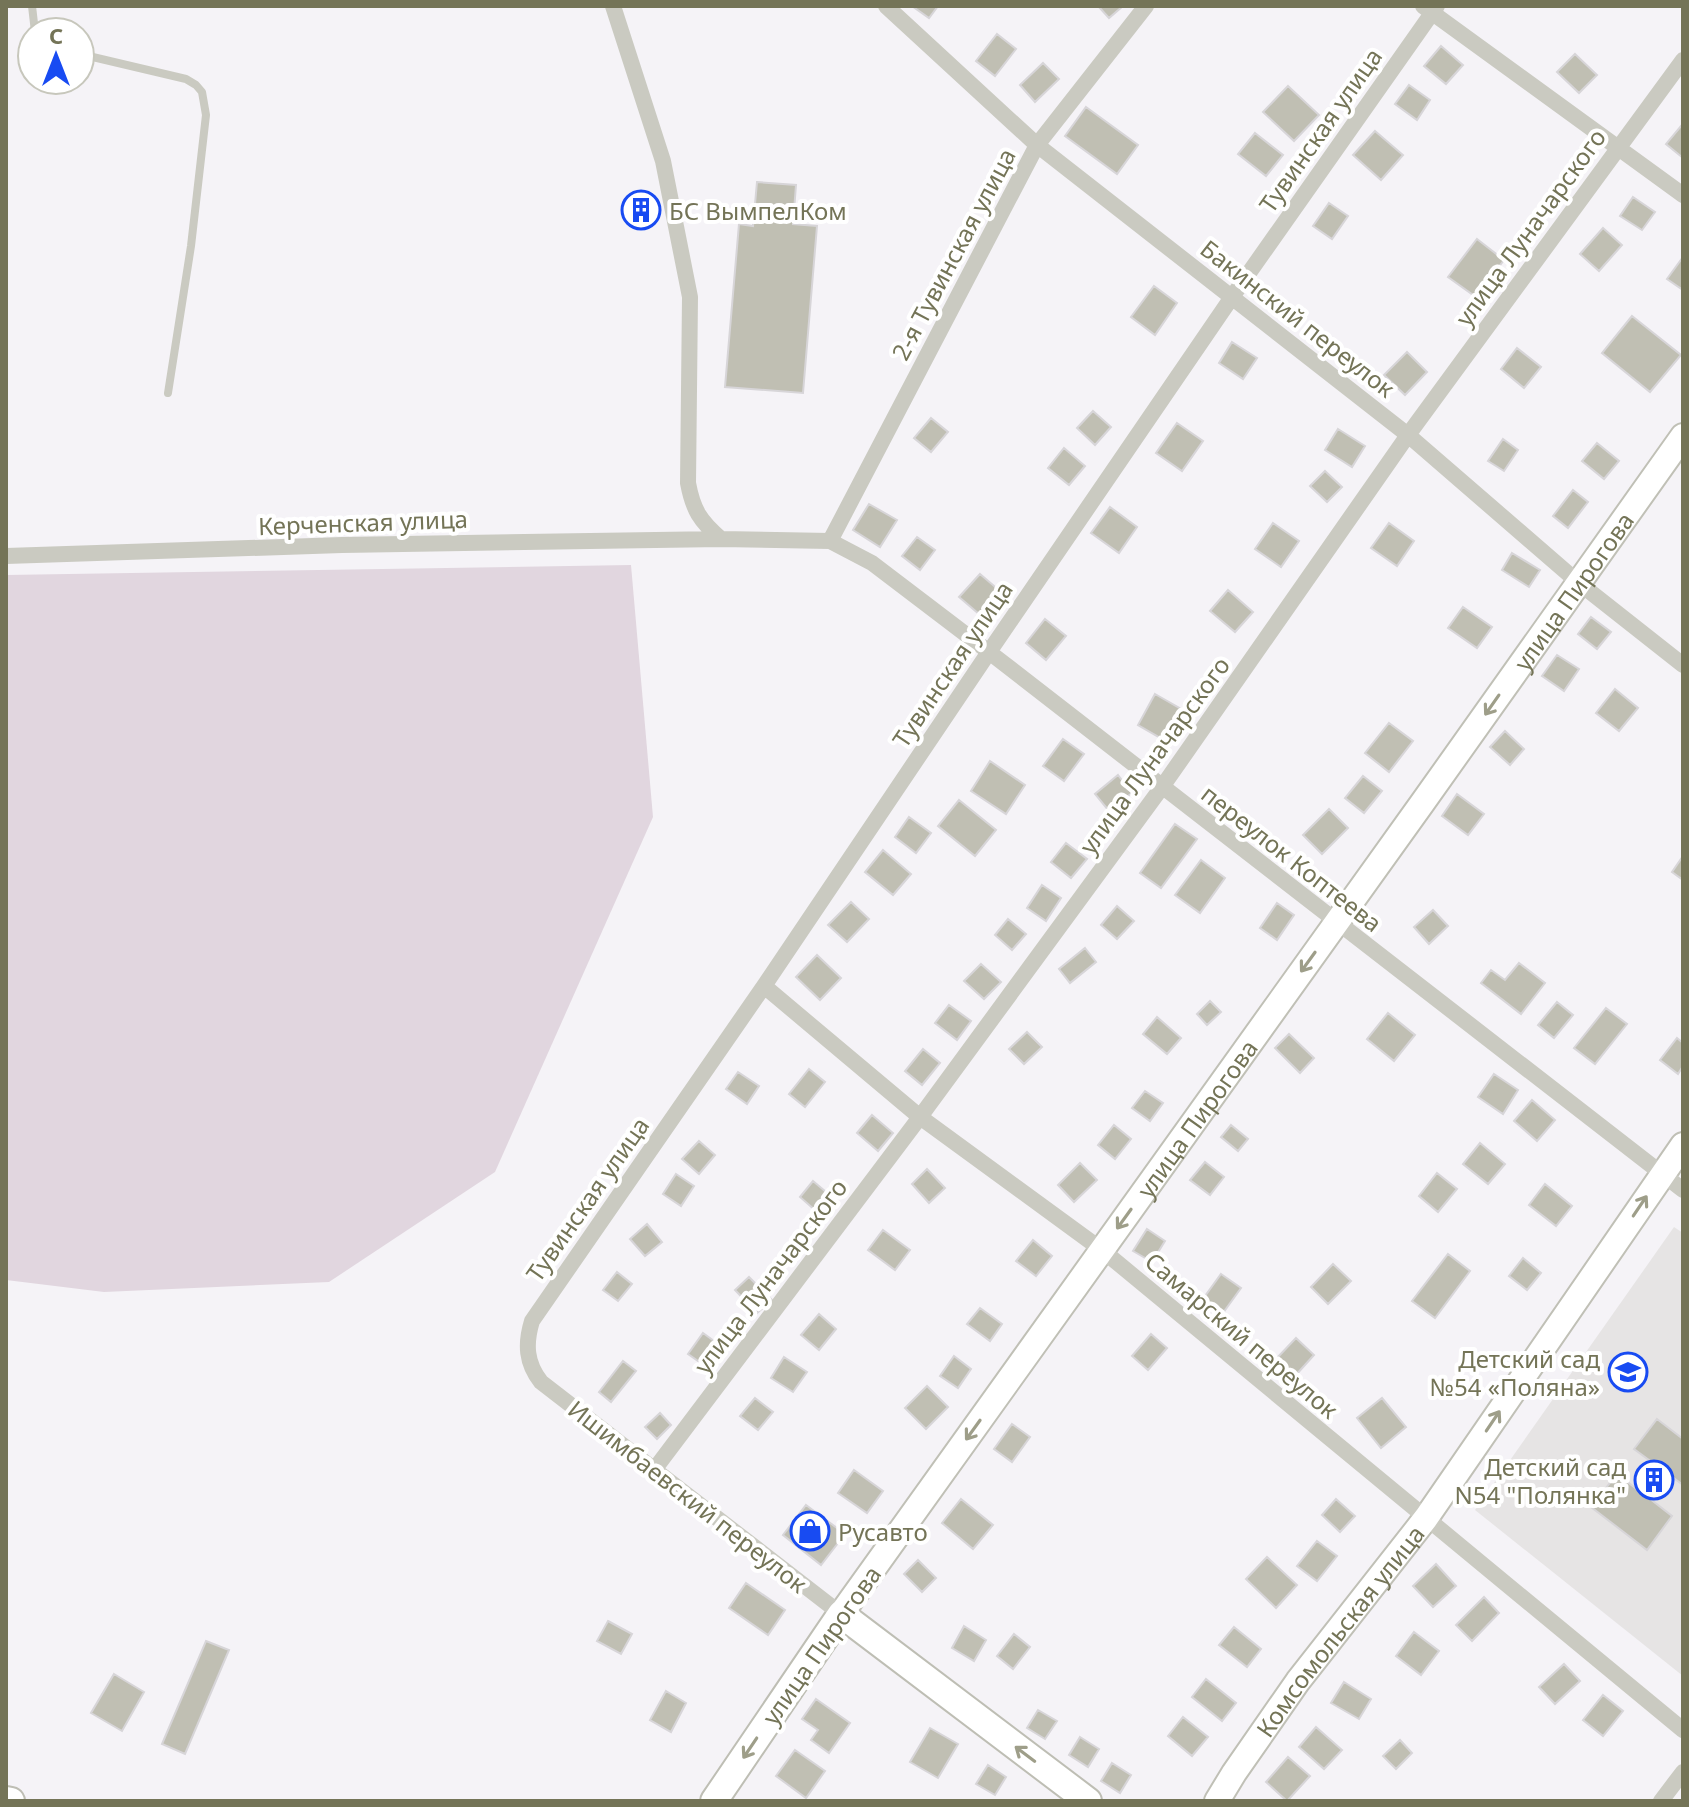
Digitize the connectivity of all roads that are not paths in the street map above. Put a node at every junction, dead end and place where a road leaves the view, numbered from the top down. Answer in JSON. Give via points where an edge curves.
{"nodes":[{"id":1,"x":613,"y":6,"type":"edge"},
{"id":2,"x":886,"y":6,"type":"edge"},
{"id":3,"x":1146,"y":6,"type":"edge"},
{"id":4,"x":1431,"y":8,"type":"edge"},
{"id":5,"x":96,"y":58,"type":"edge"},
{"id":6,"x":1683,"y":60,"type":"edge"},
{"id":7,"x":1037,"y":145,"type":"junction"},
{"id":8,"x":1618,"y":147,"type":"junction"},
{"id":9,"x":1683,"y":195,"type":"edge"},
{"id":10,"x":1232,"y":297,"type":"junction"},
{"id":11,"x":168,"y":393,"type":"dead end"},
{"id":12,"x":1408,"y":435,"type":"junction"},
{"id":13,"x":1683,"y":436,"type":"edge"},
{"id":14,"x":721,"y":539,"type":"junction"},
{"id":15,"x":830,"y":541,"type":"junction"},
{"id":16,"x":6,"y":556,"type":"edge"},
{"id":17,"x":1579,"y":583,"type":"junction"},
{"id":18,"x":989,"y":652,"type":"junction"},
{"id":19,"x":1683,"y":665,"type":"edge"},
{"id":20,"x":1162,"y":787,"type":"junction"},
{"id":21,"x":1337,"y":923,"type":"junction"},
{"id":22,"x":764,"y":986,"type":"junction"},
{"id":23,"x":920,"y":1117,"type":"junction"},
{"id":24,"x":1683,"y":1145,"type":"edge"},
{"id":25,"x":1662,"y":1174,"type":"junction"},
{"id":26,"x":1683,"y":1190,"type":"edge"},
{"id":27,"x":1102,"y":1250,"type":"junction"},
{"id":28,"x":529,"y":1358,"type":"joint"},
{"id":29,"x":654,"y":1470,"type":"junction"},
{"id":30,"x":1426,"y":1518,"type":"junction"},
{"id":31,"x":841,"y":1614,"type":"junction"},
{"id":32,"x":1683,"y":1730,"type":"edge"},
{"id":33,"x":1683,"y":1772,"type":"edge"},
{"id":34,"x":714,"y":1801,"type":"edge"},
{"id":35,"x":1088,"y":1801,"type":"edge"},
{"id":36,"x":1217,"y":1801,"type":"edge"},
{"id":37,"x":1661,"y":1801,"type":"edge"}],
"edges":[{"from":1,"to":14,"type":"street","via":[[663,161],[690,297],[692,504]]},
{"from":2,"to":7,"type":"street","name":"Бакинский переулок"},
{"from":3,"to":7,"type":"street","name":"2-я Тувинская улица"},
{"from":4,"to":8,"type":"street"},
{"from":4,"to":10,"type":"street","name":"Тувинская улица"},
{"from":5,"to":11,"type":"lane","via":[[186,79],[202,92],[203,144]]},
{"from":6,"to":8,"type":"street","name":"улица Луначарского"},
{"from":7,"to":10,"type":"street","name":"Бакинский переулок"},
{"from":7,"to":15,"type":"street","name":"2-я Тувинская улица"},
{"from":8,"to":9,"type":"street"},
{"from":8,"to":12,"type":"street","name":"улица Луначарского"},
{"from":10,"to":12,"type":"street","name":"Бакинский переулок"},
{"from":10,"to":18,"type":"street","name":"Тувинская улица"},
{"from":12,"to":17,"type":"street","name":"Бакинский переулок"},
{"from":12,"to":20,"type":"street","name":"улица Луначарского"},
{"from":13,"to":17,"type":"main road","name":"улица Пирогова"},
{"from":14,"to":15,"type":"street","name":"Керченская улица"},
{"from":14,"to":16,"type":"street","name":"Керченская улица"},
{"from":15,"to":18,"type":"street","name":"переулок Коптеева","via":[[872,563]]},
{"from":17,"to":19,"type":"street","name":"Бакинский переулок"},
{"from":17,"to":21,"type":"main road","name":"улица Пирогова","one_way":true},
{"from":18,"to":20,"type":"street","name":"переулок Коптеева"},
{"from":18,"to":22,"type":"street","name":"Тувинская улица"},
{"from":20,"to":21,"type":"street","name":"переулок Коптеева"},
{"from":20,"to":23,"type":"street","name":"улица Луначарского"},
{"from":21,"to":25,"type":"street","name":"переулок Коптеева"},
{"from":21,"to":27,"type":"main road","name":"улица Пирогова","one_way":true},
{"from":22,"to":23,"type":"street","name":"Самарский переулок"},
{"from":22,"to":28,"type":"street","name":"Тувинская улица","via":[[532,1321],[526,1339]]},
{"from":23,"to":27,"type":"street","name":"Самарский переулок"},
{"from":23,"to":29,"type":"street","name":"улица Луначарского"},
{"from":24,"to":25,"type":"main road","name":"Комсомольская улица"},
{"from":25,"to":26,"type":"street","name":"переулок Коптеева"},
{"from":30,"to":25,"type":"main road","name":"Комсомольская улица","one_way":true},
{"from":27,"to":30,"type":"street","name":"Самарский переулок"},
{"from":27,"to":31,"type":"main road","name":"улица Пирогова","one_way":true},
{"from":28,"to":29,"type":"street","name":"Ишимбаевский переулок","via":[[541,1382]]},
{"from":29,"to":31,"type":"street","name":"Ишимбаевский переулок"},
{"from":30,"to":32,"type":"street","name":"Самарский переулок"},
{"from":30,"to":36,"type":"main road","name":"Комсомольская улица","via":[[1298,1681]]},
{"from":31,"to":34,"type":"main road","name":"улица Пирогова","one_way":true},
{"from":35,"to":31,"type":"main road","name":"Ишимбаевский переулок","one_way":true},
{"from":33,"to":37,"type":"street"}]}
